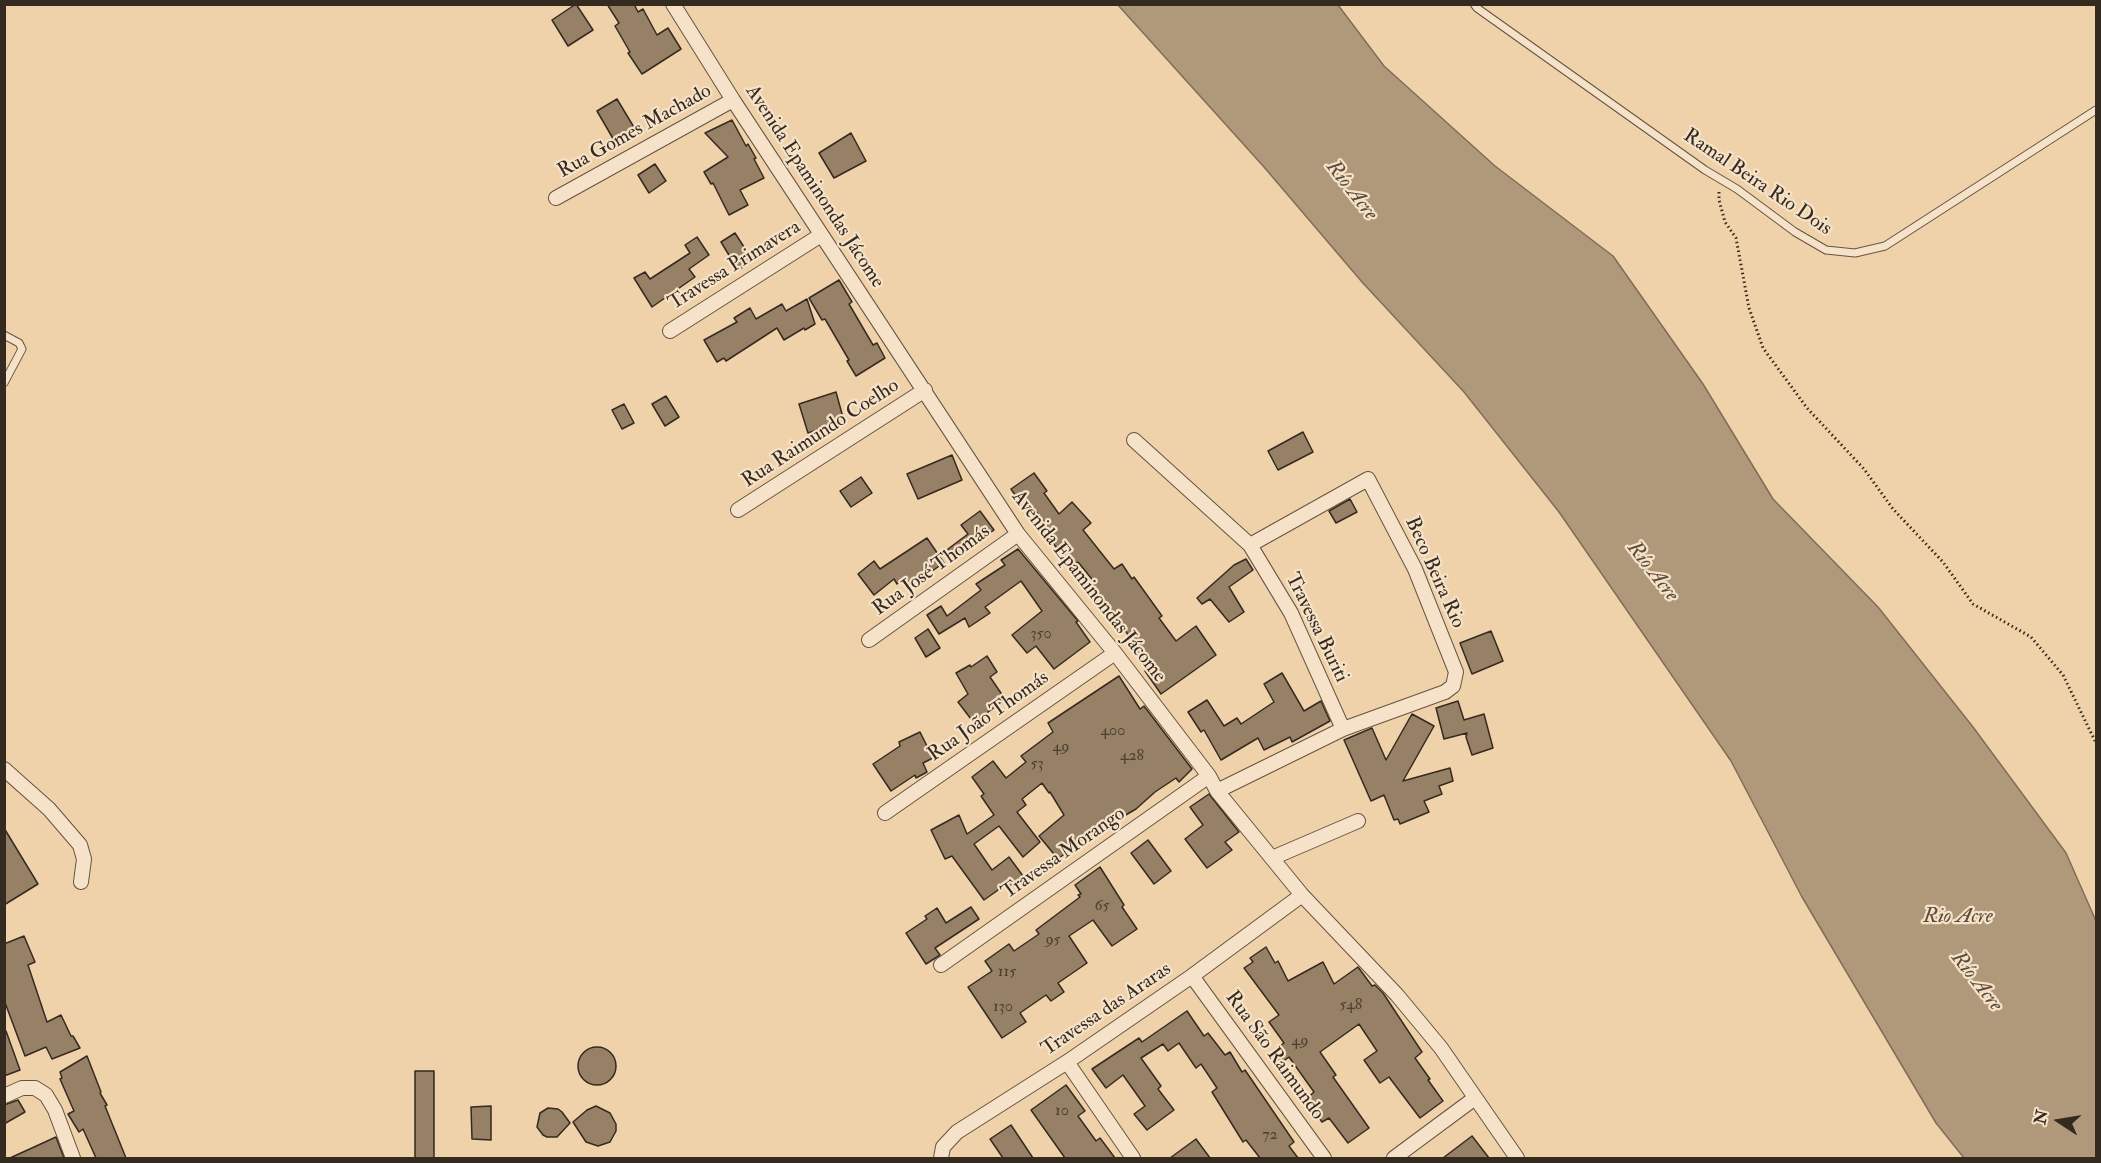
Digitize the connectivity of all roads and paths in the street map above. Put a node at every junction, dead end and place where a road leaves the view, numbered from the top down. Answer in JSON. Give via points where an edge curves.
{"nodes":[{"id":1,"x":673,"y":4,"type":"edge"},
{"id":2,"x":1474,"y":4,"type":"edge"},
{"id":3,"x":733,"y":100,"type":"junction"},
{"id":4,"x":2097,"y":110,"type":"edge"},
{"id":5,"x":1719,"y":178,"type":"junction"},
{"id":6,"x":556,"y":198,"type":"dead end"},
{"id":7,"x":821,"y":235,"type":"junction"},
{"id":8,"x":670,"y":331,"type":"dead end"},
{"id":9,"x":4,"y":334,"type":"edge"},
{"id":10,"x":4,"y":383,"type":"edge"},
{"id":11,"x":924,"y":390,"type":"junction"},
{"id":12,"x":1134,"y":440,"type":"dead end"},
{"id":13,"x":738,"y":510,"type":"dead end"},
{"id":14,"x":1018,"y":534,"type":"junction"},
{"id":15,"x":1250,"y":545,"type":"junction"},
{"id":16,"x":869,"y":640,"type":"dead end"},
{"id":17,"x":1115,"y":653,"type":"junction"},
{"id":18,"x":1343,"y":729,"type":"junction"},
{"id":19,"x":2097,"y":742,"type":"edge"},
{"id":20,"x":4,"y":769,"type":"edge"},
{"id":21,"x":1209,"y":776,"type":"junction"},
{"id":22,"x":1217,"y":790,"type":"junction"},
{"id":23,"x":885,"y":813,"type":"dead end"},
{"id":24,"x":1358,"y":821,"type":"dead end"},
{"id":25,"x":1272,"y":858,"type":"junction"},
{"id":26,"x":81,"y":882,"type":"dead end"},
{"id":27,"x":1302,"y":895,"type":"junction"},
{"id":28,"x":941,"y":965,"type":"dead end"},
{"id":29,"x":1192,"y":976,"type":"junction"},
{"id":30,"x":1066,"y":1062,"type":"junction"},
{"id":31,"x":4,"y":1096,"type":"edge"},
{"id":32,"x":1475,"y":1098,"type":"junction"},
{"id":33,"x":73,"y":1158,"type":"edge"},
{"id":34,"x":941,"y":1158,"type":"edge"},
{"id":35,"x":1133,"y":1158,"type":"edge"},
{"id":36,"x":1324,"y":1158,"type":"edge"},
{"id":37,"x":1394,"y":1158,"type":"edge"},
{"id":38,"x":1517,"y":1158,"type":"edge"}],
"edges":[{"from":1,"to":3,"type":"street","name":"Avenida Epaminondas Jácome"},
{"from":2,"to":5,"type":"lane","name":"Ramal Beira Rio Dois"},
{"from":3,"to":6,"type":"street","name":"Rua Gomes Machado"},
{"from":3,"to":7,"type":"street","name":"Avenida Epaminondas Jácome"},
{"from":4,"to":5,"type":"lane","name":"Ramal Beira Rio Dois","via":[[1885,246],[1855,253],[1826,250]]},
{"from":5,"to":19,"type":"path","via":[[1719,200],[1725,222],[1736,238],[1749,308],[1763,348],[1807,408],[1943,562],[1973,604],[2031,637],[2063,675]]},
{"from":7,"to":8,"type":"street","name":"Travessa Primavera"},
{"from":7,"to":11,"type":"street","name":"Avenida Epaminondas Jácome"},
{"from":9,"to":10,"type":"lane","via":[[22,349]]},
{"from":11,"to":13,"type":"street","name":"Rua Raimundo Coelho"},
{"from":11,"to":14,"type":"street","name":"Avenida Epaminondas Jácome"},
{"from":12,"to":15,"type":"street","name":"Travessa Buriti"},
{"from":14,"to":16,"type":"street","name":"Rua José Thomás"},
{"from":14,"to":17,"type":"street","name":"Avenida Epaminondas Jácome"},
{"from":15,"to":18,"type":"street","name":"Travessa Buriti","via":[[1291,613]]},
{"from":15,"to":18,"type":"street","name":"Beco Beira Rio","via":[[1368,479],[1415,569],[1456,672],[1453,686]]},
{"from":17,"to":21,"type":"street","name":"Avenida Epaminondas Jácome"},
{"from":17,"to":23,"type":"street","name":"Rua João Thomás"},
{"from":18,"to":22,"type":"street"},
{"from":20,"to":26,"type":"street","via":[[49,809],[80,845],[84,859]]},
{"from":21,"to":22,"type":"street","name":"Avenida Epaminondas Jácome"},
{"from":21,"to":28,"type":"street","name":"Travessa Morango"},
{"from":22,"to":25,"type":"street","name":"Avenida Epaminondas Jácome"},
{"from":24,"to":25,"type":"street"},
{"from":25,"to":27,"type":"street","name":"Avenida Epaminondas Jácome"},
{"from":27,"to":29,"type":"street","name":"Travessa das Araras"},
{"from":27,"to":32,"type":"street","name":"Avenida Epaminondas Jácome","via":[[1397,995],[1441,1048]]},
{"from":29,"to":30,"type":"street","name":"Travessa das Araras"},
{"from":29,"to":36,"type":"street","name":"Rua São Raimundo"},
{"from":30,"to":34,"type":"street","name":"Travessa das Araras","via":[[957,1132],[943,1147]]},
{"from":30,"to":35,"type":"street"},
{"from":31,"to":33,"type":"street","via":[[22,1088],[35,1088],[46,1095]]},
{"from":32,"to":37,"type":"street"},
{"from":32,"to":38,"type":"street","name":"Avenida Epaminondas Jácome"}]}
